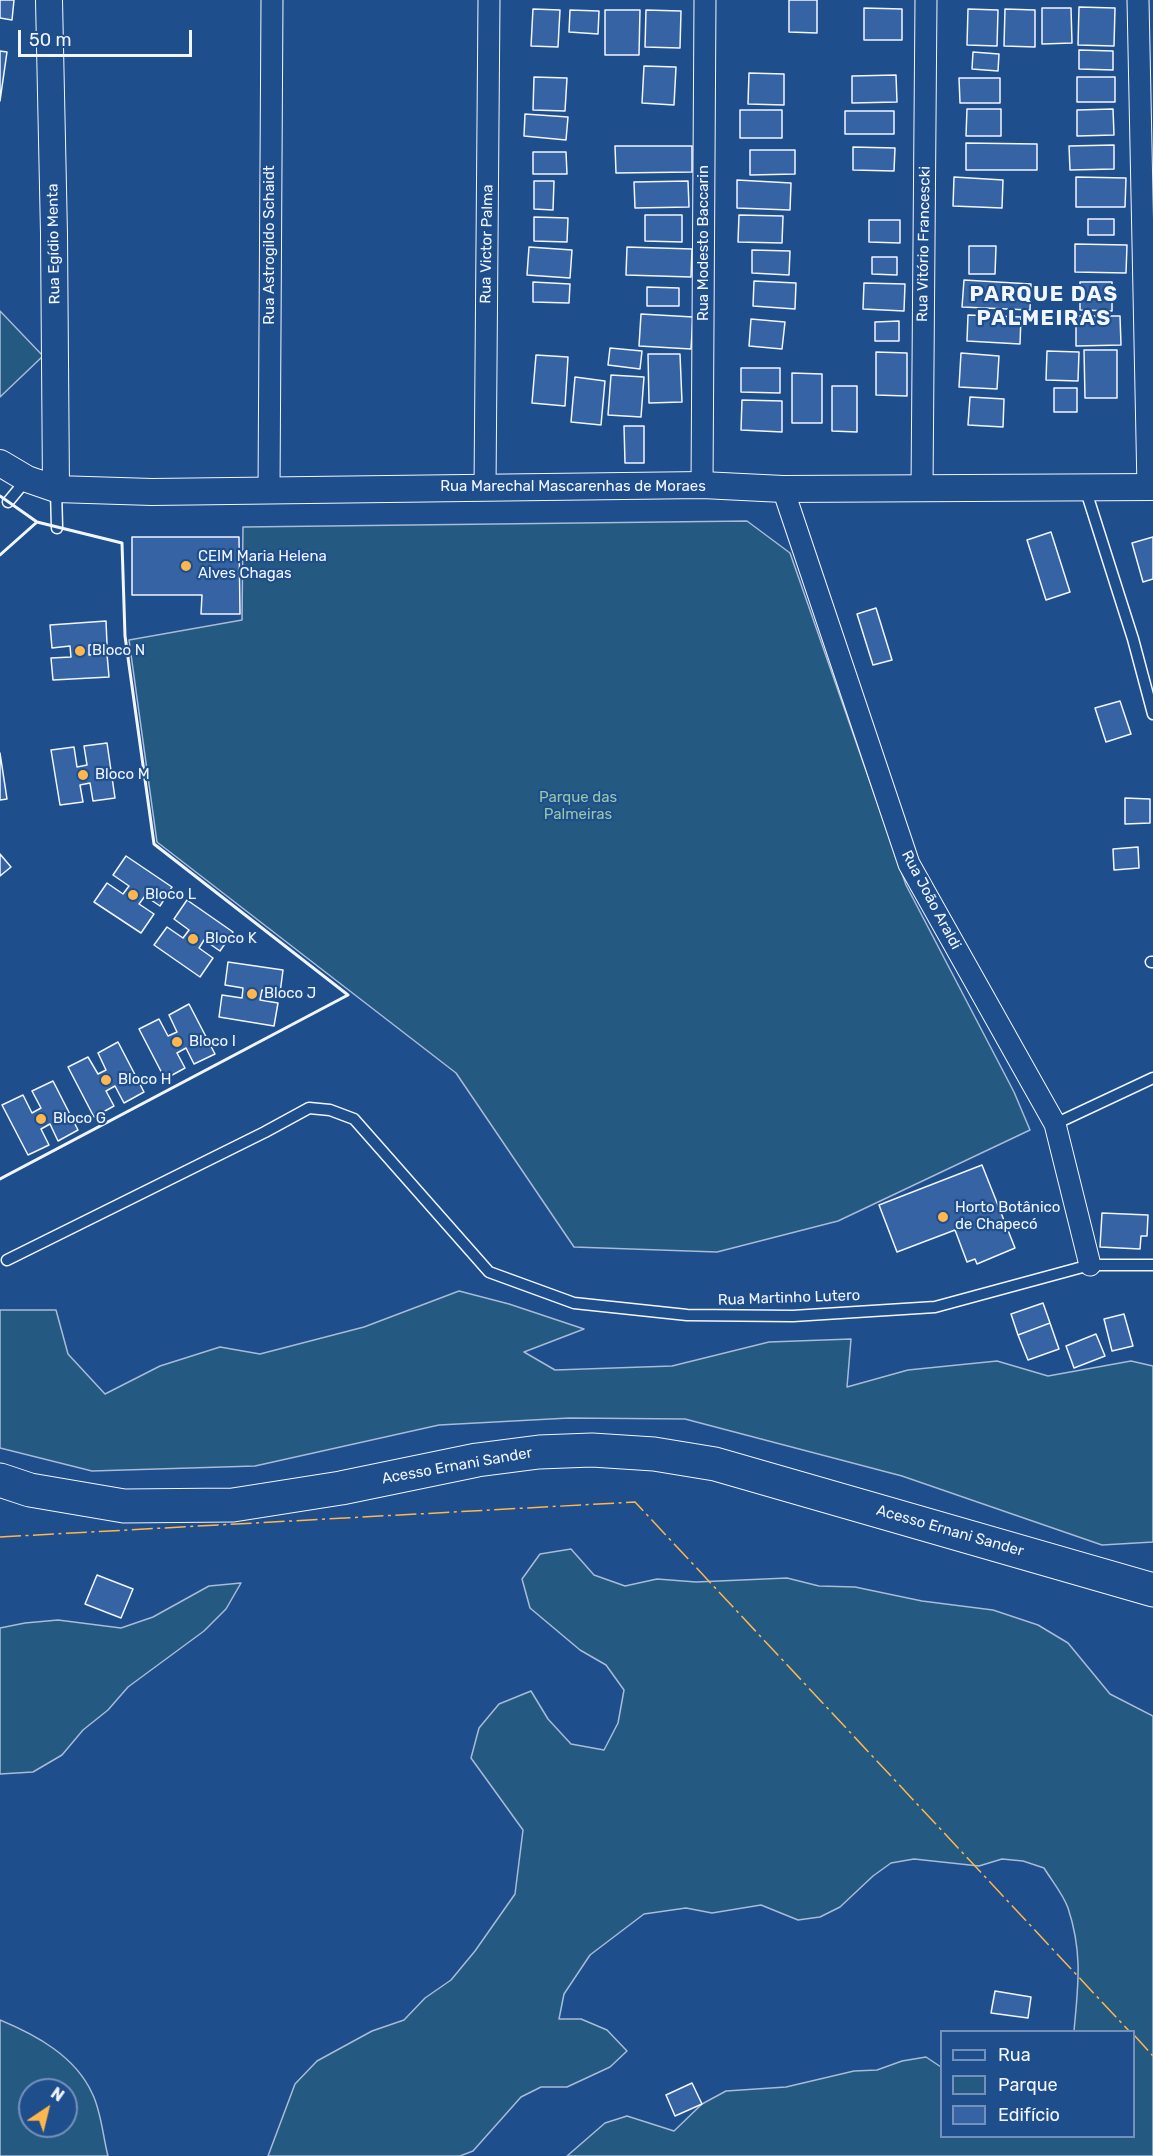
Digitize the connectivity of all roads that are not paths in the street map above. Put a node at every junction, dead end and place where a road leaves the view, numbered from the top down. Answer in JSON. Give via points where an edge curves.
{"nodes":[{"id":1,"x":49,"y":0,"type":"edge"},
{"id":2,"x":272,"y":0,"type":"edge"},
{"id":3,"x":489,"y":0,"type":"edge"},
{"id":4,"x":705,"y":0,"type":"edge"},
{"id":5,"x":926,"y":0,"type":"edge"},
{"id":6,"x":1138,"y":0,"type":"edge"},
{"id":7,"x":0,"y":463,"type":"edge"},
{"id":8,"x":27,"y":480,"type":"junction"},
{"id":9,"x":702,"y":485,"type":"junction"},
{"id":10,"x":922,"y":487,"type":"junction"},
{"id":11,"x":485,"y":488,"type":"junction"},
{"id":12,"x":1085,"y":488,"type":"junction"},
{"id":13,"x":1151,"y":488,"type":"edge"},
{"id":14,"x":56,"y":489,"type":"junction"},
{"id":15,"x":783,"y":489,"type":"junction"},
{"id":16,"x":268,"y":491,"type":"junction"},
{"id":17,"x":8,"y":502,"type":"dead end"},
{"id":18,"x":57,"y":528,"type":"dead end"},
{"id":19,"x":1153,"y":714,"type":"edge"},
{"id":20,"x":1153,"y":1078,"type":"edge"},
{"id":21,"x":1055,"y":1124,"type":"junction"},
{"id":22,"x":7,"y":1260,"type":"dead end"},
{"id":23,"x":1090,"y":1265,"type":"junction"},
{"id":24,"x":1153,"y":1265,"type":"edge"},
{"id":25,"x":0,"y":1480,"type":"edge"},
{"id":26,"x":1153,"y":1590,"type":"edge"}],
"edges":[{"from":1,"to":14,"type":"street","name":"Rua Egídio Menta"},
{"from":2,"to":16,"type":"street","name":"Rua Astrogildo Schaidt"},
{"from":3,"to":11,"type":"street","name":"Rua Victor Palma"},
{"from":4,"to":9,"type":"street","name":"Rua Modesto Baccarin"},
{"from":5,"to":10,"type":"street","name":"Rua Vitório Francescki"},
{"from":6,"to":13,"type":"street"},
{"from":7,"to":8,"type":"street","name":"Rua Marechal Mascarenhas de Moraes"},
{"from":8,"to":14,"type":"street","name":"Rua Marechal Mascarenhas de Moraes"},
{"from":8,"to":17,"type":"lane"},
{"from":9,"to":11,"type":"street","name":"Rua Marechal Mascarenhas de Moraes"},
{"from":9,"to":15,"type":"street","name":"Rua Marechal Mascarenhas de Moraes"},
{"from":10,"to":12,"type":"street","name":"Rua Marechal Mascarenhas de Moraes"},
{"from":10,"to":15,"type":"street","name":"Rua Marechal Mascarenhas de Moraes"},
{"from":11,"to":16,"type":"street","name":"Rua Marechal Mascarenhas de Moraes"},
{"from":12,"to":13,"type":"street","name":"Rua Marechal Mascarenhas de Moraes"},
{"from":12,"to":19,"type":"lane"},
{"from":14,"to":16,"type":"street","name":"Rua Marechal Mascarenhas de Moraes"},
{"from":14,"to":18,"type":"lane"},
{"from":15,"to":21,"type":"street","name":"Rua João Araldi","via":[[909,864]]},
{"from":20,"to":21,"type":"lane"},
{"from":21,"to":23,"type":"street","name":"Rua João Araldi"},
{"from":22,"to":23,"type":"lane","name":"Rua Martinho Lutero","via":[[309,1108],[330,1110],[354,1119],[489,1272],[574,1303],[687,1315],[793,1316],[935,1307]]},
{"from":23,"to":24,"type":"lane","name":"Rua Martinho Lutero"},
{"from":25,"to":26,"type":"highway","name":"Acesso Ernani Sander","via":[[30,1490],[124,1506],[233,1504],[539,1452],[654,1454],[715,1464]]}]}
